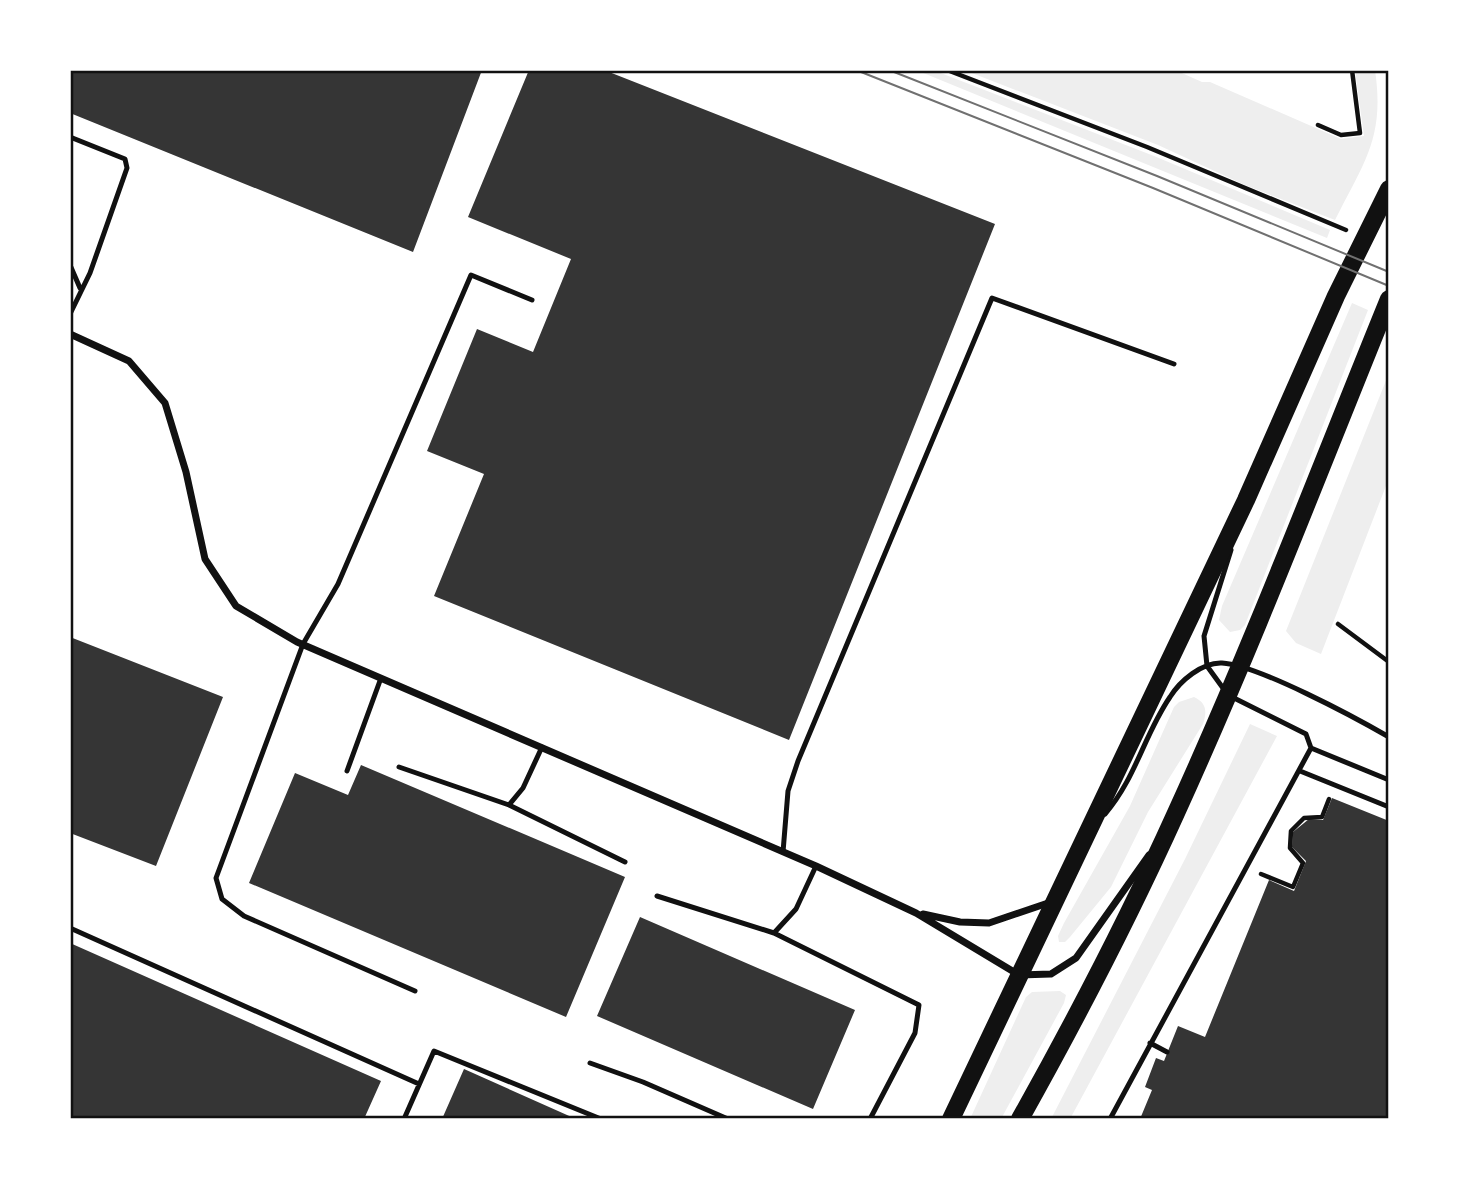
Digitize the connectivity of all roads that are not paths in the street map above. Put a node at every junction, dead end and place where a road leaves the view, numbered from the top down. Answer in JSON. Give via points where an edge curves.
{"nodes":[{"id":1,"x":70,"y":137,"type":"edge"},
{"id":2,"x":1389,"y":190,"type":"edge"},
{"id":3,"x":70,"y":265,"type":"edge"},
{"id":4,"x":80,"y":289,"type":"junction"},
{"id":5,"x":532,"y":300,"type":"dead end"},
{"id":6,"x":1386,"y":308,"type":"edge"},
{"id":7,"x":70,"y":314,"type":"edge"},
{"id":8,"x":70,"y":334,"type":"edge"},
{"id":9,"x":1174,"y":364,"type":"dead end"},
{"id":10,"x":1246,"y":500,"type":"junction"},
{"id":11,"x":303,"y":644,"type":"junction"},
{"id":12,"x":1207,"y":666,"type":"junction"},
{"id":13,"x":1240,"y":667,"type":"junction"},
{"id":14,"x":381,"y":678,"type":"junction"},
{"id":15,"x":1228,"y":695,"type":"junction"},
{"id":16,"x":1389,"y":737,"type":"edge"},
{"id":17,"x":542,"y":747,"type":"junction"},
{"id":18,"x":1311,"y":748,"type":"junction"},
{"id":19,"x":399,"y":767,"type":"dead end"},
{"id":20,"x":347,"y":771,"type":"dead end"},
{"id":21,"x":1300,"y":771,"type":"junction"},
{"id":22,"x":1389,"y":780,"type":"edge"},
{"id":23,"x":509,"y":805,"type":"junction"},
{"id":24,"x":1389,"y":807,"type":"edge"},
{"id":25,"x":1176,"y":815,"type":"junction"},
{"id":26,"x":1084,"y":837,"type":"junction"},
{"id":27,"x":783,"y":852,"type":"junction"},
{"id":28,"x":625,"y":862,"type":"dead end"},
{"id":29,"x":816,"y":866,"type":"junction"},
{"id":30,"x":657,"y":896,"type":"dead end"},
{"id":31,"x":1053,"y":901,"type":"junction"},
{"id":32,"x":916,"y":913,"type":"junction"},
{"id":33,"x":70,"y":929,"type":"edge"},
{"id":34,"x":774,"y":933,"type":"junction"},
{"id":35,"x":1019,"y":975,"type":"junction"},
{"id":36,"x":415,"y":991,"type":"dead end"},
{"id":37,"x":1150,"y":1043,"type":"junction"},
{"id":38,"x":1167,"y":1052,"type":"dead end"},
{"id":39,"x":590,"y":1063,"type":"dead end"},
{"id":40,"x":419,"y":1084,"type":"junction"},
{"id":41,"x":404,"y":1119,"type":"edge"},
{"id":42,"x":601,"y":1119,"type":"edge"},
{"id":43,"x":728,"y":1119,"type":"edge"},
{"id":44,"x":870,"y":1119,"type":"edge"},
{"id":45,"x":951,"y":1119,"type":"edge"},
{"id":46,"x":1020,"y":1119,"type":"edge"},
{"id":47,"x":1110,"y":1119,"type":"edge"}],
"edges":[{"from":1,"to":4,"type":"lane","via":[[114,153],[125,159],[127,168],[90,273]]},
{"from":2,"to":10,"type":"main road","via":[[1360,232]]},
{"from":3,"to":4,"type":"lane"},
{"from":4,"to":7,"type":"lane"},
{"from":5,"to":11,"type":"lane","via":[[471,275],[338,584]]},
{"from":6,"to":13,"type":"main road"},
{"from":8,"to":11,"type":"street","via":[[129,361],[165,403],[205,559],[236,606]]},
{"from":9,"to":27,"type":"lane","via":[[992,298],[798,761],[788,791]]},
{"from":10,"to":12,"type":"lane","via":[[1205,636]]},
{"from":10,"to":26,"type":"main road"},
{"from":11,"to":14,"type":"street"},
{"from":11,"to":36,"type":"lane","via":[[216,878],[222,900],[244,915]]},
{"from":12,"to":13,"type":"lane"},
{"from":12,"to":15,"type":"lane"},
{"from":12,"to":26,"type":"lane","via":[[1170,696],[1124,792]]},
{"from":13,"to":15,"type":"main road"},
{"from":13,"to":16,"type":"lane"},
{"from":14,"to":17,"type":"street"},
{"from":14,"to":20,"type":"lane"},
{"from":15,"to":18,"type":"lane","via":[[1306,734]]},
{"from":15,"to":25,"type":"main road"},
{"from":17,"to":23,"type":"lane","via":[[523,788]]},
{"from":17,"to":27,"type":"street"},
{"from":18,"to":21,"type":"lane"},
{"from":18,"to":22,"type":"lane"},
{"from":19,"to":23,"type":"lane"},
{"from":21,"to":24,"type":"lane"},
{"from":21,"to":37,"type":"lane"},
{"from":23,"to":28,"type":"lane"},
{"from":25,"to":35,"type":"street","via":[[1076,958],[1051,974]]},
{"from":25,"to":46,"type":"main road","via":[[1076,1018]]},
{"from":26,"to":31,"type":"main road"},
{"from":27,"to":29,"type":"street"},
{"from":29,"to":32,"type":"street"},
{"from":29,"to":34,"type":"lane","via":[[796,909]]},
{"from":30,"to":34,"type":"lane"},
{"from":31,"to":32,"type":"street","via":[[989,923]]},
{"from":31,"to":35,"type":"main road"},
{"from":32,"to":35,"type":"street"},
{"from":33,"to":40,"type":"lane"},
{"from":34,"to":44,"type":"lane","via":[[919,1004],[915,1033]]},
{"from":35,"to":45,"type":"main road"},
{"from":37,"to":38,"type":"lane"},
{"from":37,"to":47,"type":"lane"},
{"from":39,"to":43,"type":"lane"},
{"from":40,"to":41,"type":"lane"},
{"from":40,"to":42,"type":"lane","via":[[434,1051]]}]}
